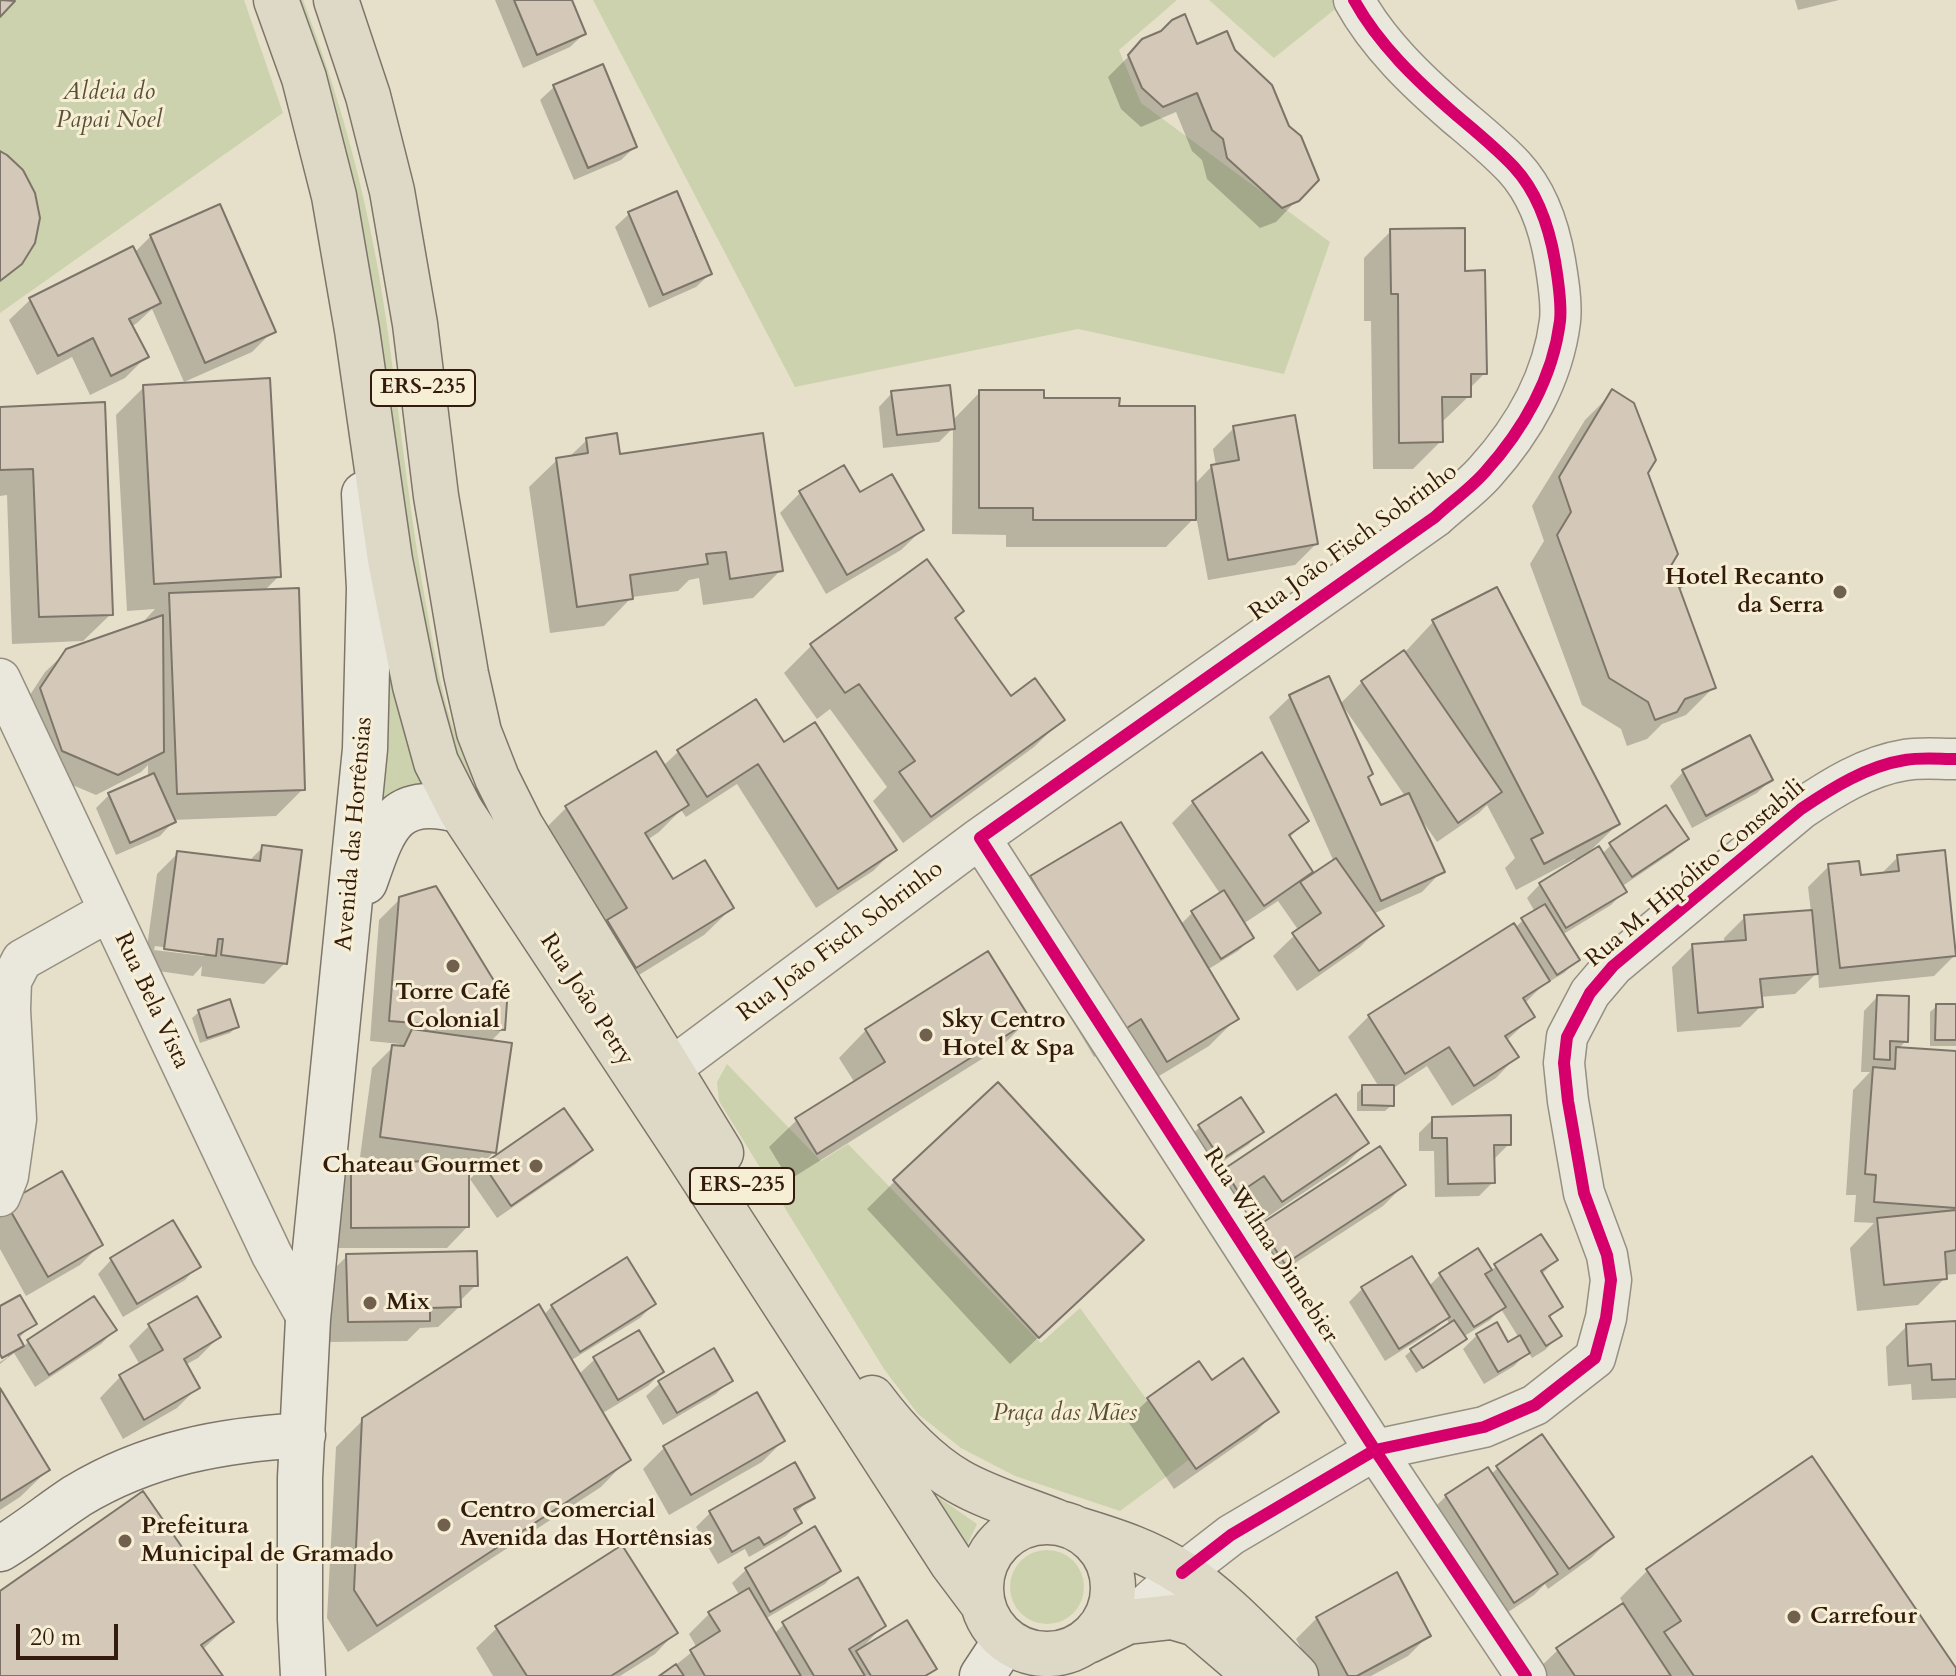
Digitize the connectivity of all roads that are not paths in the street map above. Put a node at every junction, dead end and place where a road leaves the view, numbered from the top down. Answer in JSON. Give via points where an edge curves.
{"nodes":[{"id":1,"x":276,"y":0,"type":"edge"},
{"id":2,"x":336,"y":0,"type":"edge"},
{"id":3,"x":1354,"y":0,"type":"edge"},
{"id":4,"x":357,"y":330,"type":"junction"},
{"id":5,"x":0,"y":679,"type":"edge"},
{"id":6,"x":1956,"y":759,"type":"edge"},
{"id":7,"x":461,"y":811,"type":"junction"},
{"id":8,"x":980,"y":838,"type":"junction"},
{"id":9,"x":109,"y":911,"type":"junction"},
{"id":10,"x":347,"y":933,"type":"junction"},
{"id":11,"x":670,"y":1069,"type":"junction"},
{"id":12,"x":0,"y":1196,"type":"edge"},
{"id":13,"x":308,"y":1319,"type":"junction"},
{"id":14,"x":303,"y":1435,"type":"junction"},
{"id":15,"x":1375,"y":1450,"type":"junction"},
{"id":16,"x":1067,"y":1526,"type":"junction"},
{"id":17,"x":0,"y":1549,"type":"edge"},
{"id":18,"x":1182,"y":1573,"type":"junction"},
{"id":19,"x":982,"y":1603,"type":"junction"},
{"id":20,"x":1127,"y":1622,"type":"junction"},
{"id":21,"x":1088,"y":1641,"type":"junction"},
{"id":22,"x":1005,"y":1664,"type":"edge"},
{"id":23,"x":303,"y":1676,"type":"edge"},
{"id":24,"x":1257,"y":1676,"type":"edge"},
{"id":25,"x":1296,"y":1676,"type":"edge"},
{"id":26,"x":1526,"y":1676,"type":"edge"}],
"edges":[{"from":1,"to":4,"type":"main road","name":"Avenida das Hortênsias","via":[[304,78],[330,181]]},
{"from":2,"to":11,"type":"main road","name":"Rua João Petry","number":"ERS-235","via":[[392,191],[436,496],[479,732],[521,826]]},
{"from":3,"to":8,"type":"street","name":"Rua João Fisch Sobrinho","via":[[1376,34],[1516,170],[1539,204],[1557,272],[1560,320],[1548,375],[1521,427],[1484,474],[1435,517]]},
{"from":4,"to":7,"type":"main road","name":"Rua João Petry","via":[[390,560],[415,686],[436,762]]},
{"from":4,"to":10,"type":"main road","name":"Avenida das Hortênsias","via":[[369,588],[365,749]]},
{"from":5,"to":9,"type":"street","name":"Rua Bela Vista"},
{"from":6,"to":15,"type":"street","name":"Rua M. Hipólito Constabili","via":[[1904,760],[1833,787],[1613,966],[1590,993],[1567,1037],[1564,1063],[1584,1193],[1611,1280],[1595,1358],[1535,1405],[1484,1427]]},
{"from":7,"to":10,"type":"main road","via":[[421,805],[403,811],[391,823],[380,839]]},
{"from":7,"to":19,"type":"main road","name":"Rua João Petry","number":"ERS-235"},
{"from":8,"to":11,"type":"street","name":"Rua João Fisch Sobrinho"},
{"from":8,"to":15,"type":"street","name":"Rua Wilma Dinnebier"},
{"from":9,"to":12,"type":"street","via":[[22,960],[11,981],[16,1119]]},
{"from":9,"to":13,"type":"street","name":"Rua Bela Vista","via":[[272,1255]]},
{"from":10,"to":13,"type":"main road","name":"Avenida das Hortênsias"},
{"from":11,"to":16,"type":"main road","name":"Rua João Petry","number":"ERS-235","via":[[885,1416],[921,1454],[958,1481]]},
{"from":13,"to":14,"type":"main road","name":"Avenida das Hortênsias"},
{"from":14,"to":17,"type":"main road","via":[[220,1443],[139,1465],[79,1495]]},
{"from":14,"to":23,"type":"main road","name":"Avenida das Hortênsias"},
{"from":15,"to":18,"type":"street","name":"Rua M. Hipólito Constabili","via":[[1231,1535]]},
{"from":15,"to":26,"type":"street","name":"Rua Wilma Dinnebier"},
{"from":16,"to":18,"type":"main road","name":"Rua João Petry","via":[[1129,1545]]},
{"from":16,"to":19,"type":"main road","via":[[1035,1522],[998,1543],[986,1561]]},
{"from":16,"to":21,"type":"main road","via":[[1095,1542],[1113,1582],[1103,1624]]},
{"from":18,"to":20,"type":"street","name":"Rua M. Hipólito Constabili"},
{"from":18,"to":25,"type":"main road","name":"Rua João Petry"},
{"from":19,"to":22,"type":"main road"},
{"from":20,"to":21,"type":"main road"},
{"from":20,"to":24,"type":"main road","via":[[1172,1617],[1196,1624]]},
{"from":21,"to":22,"type":"main road","via":[[1069,1652],[1026,1651]]}]}
